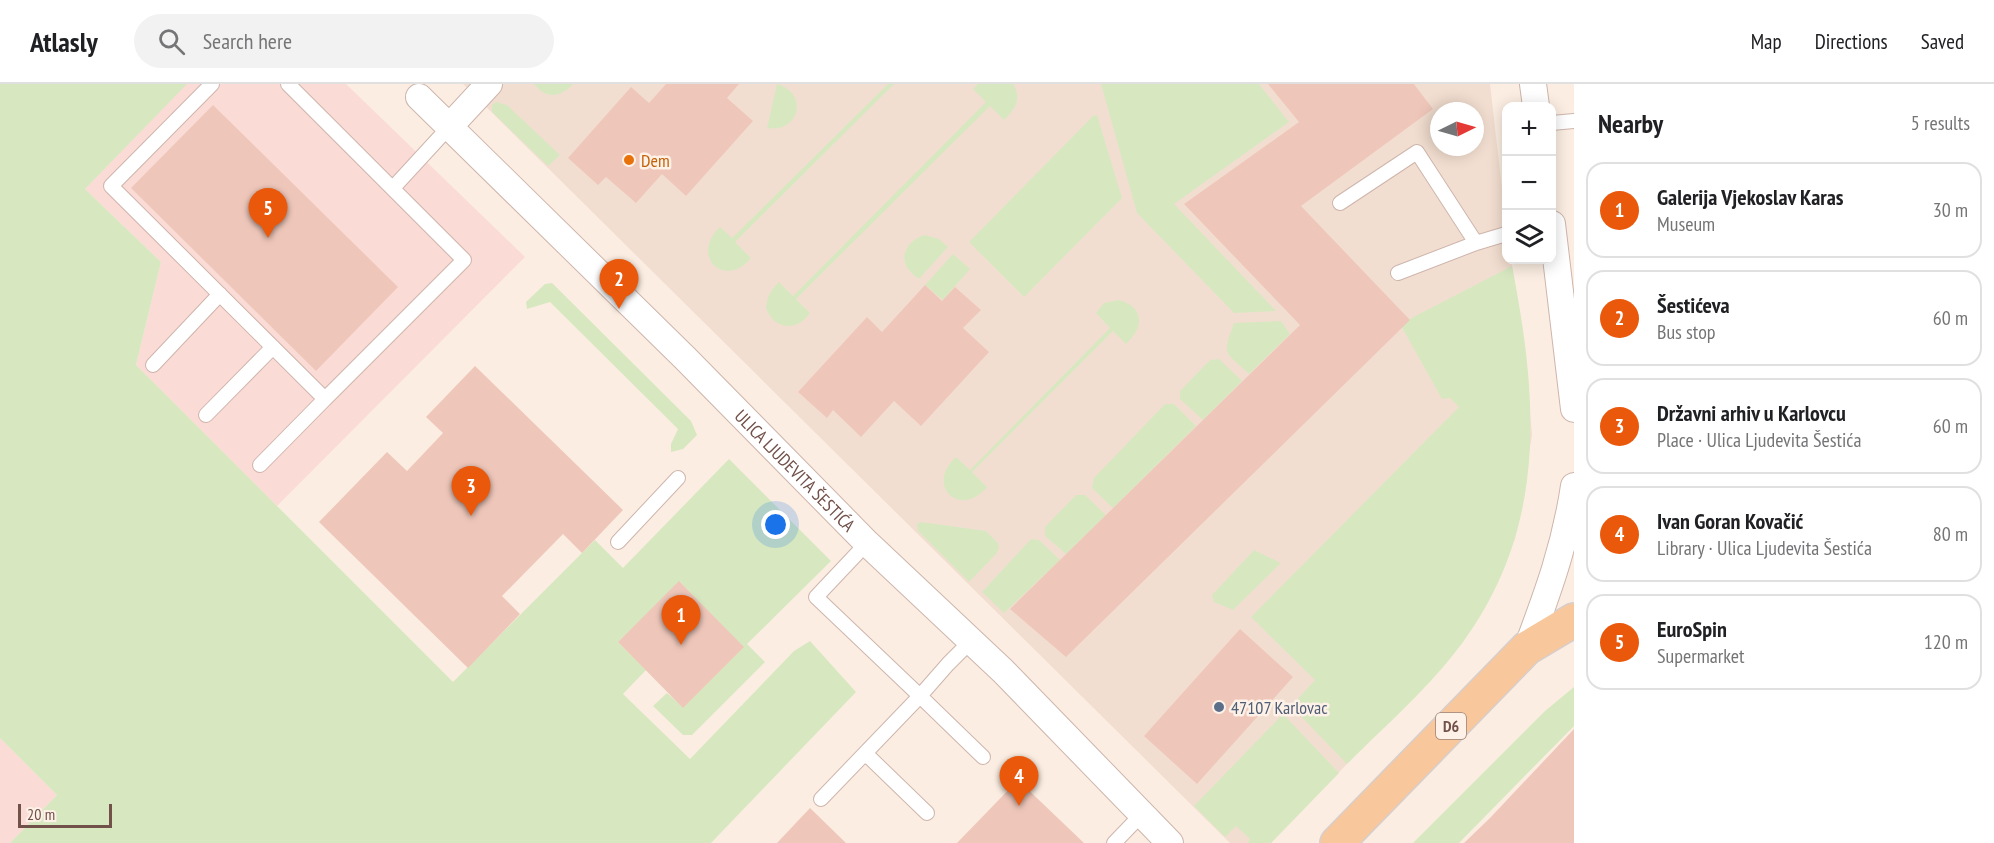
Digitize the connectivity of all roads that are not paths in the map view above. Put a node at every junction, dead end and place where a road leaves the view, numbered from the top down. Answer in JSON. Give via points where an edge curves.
{"nodes":[{"id":1,"x":212,"y":84,"type":"edge"},
{"id":2,"x":288,"y":84,"type":"edge"},
{"id":3,"x":489,"y":84,"type":"edge"},
{"id":4,"x":1533,"y":84,"type":"edge"},
{"id":5,"x":419,"y":96,"type":"dead end"},
{"id":6,"x":1535,"y":102,"type":"edge"},
{"id":7,"x":1574,"y":120,"type":"edge"},
{"id":8,"x":1556,"y":122,"type":"edge"},
{"id":9,"x":450,"y":126,"type":"junction"},
{"id":10,"x":393,"y":188,"type":"junction"},
{"id":11,"x":1340,"y":203,"type":"dead end"},
{"id":12,"x":1502,"y":235,"type":"edge"},
{"id":13,"x":1476,"y":243,"type":"junction"},
{"id":14,"x":1556,"y":264,"type":"edge"},
{"id":15,"x":1398,"y":273,"type":"dead end"},
{"id":16,"x":220,"y":294,"type":"junction"},
{"id":17,"x":273,"y":347,"type":"junction"},
{"id":18,"x":153,"y":365,"type":"dead end"},
{"id":19,"x":325,"y":399,"type":"junction"},
{"id":20,"x":1574,"y":409,"type":"edge"},
{"id":21,"x":206,"y":416,"type":"dead end"},
{"id":22,"x":260,"y":465,"type":"dead end"},
{"id":23,"x":678,"y":478,"type":"dead end"},
{"id":24,"x":1574,"y":486,"type":"edge"},
{"id":25,"x":618,"y":542,"type":"dead end"},
{"id":26,"x":867,"y":543,"type":"junction"},
{"id":27,"x":1574,"y":620,"type":"edge"},
{"id":28,"x":971,"y":641,"type":"junction"},
{"id":29,"x":1527,"y":648,"type":"junction"},
{"id":30,"x":920,"y":696,"type":"junction"},
{"id":31,"x":865,"y":753,"type":"junction"},
{"id":32,"x":983,"y":757,"type":"dead end"},
{"id":33,"x":821,"y":799,"type":"dead end"},
{"id":34,"x":927,"y":813,"type":"dead end"},
{"id":35,"x":1142,"y":814,"type":"junction"},
{"id":36,"x":1114,"y":843,"type":"edge"},
{"id":37,"x":1170,"y":843,"type":"edge"},
{"id":38,"x":1337,"y":843,"type":"edge"}],
"edges":[{"from":1,"to":16,"type":"lane","via":[[111,186]]},
{"from":2,"to":10,"type":"lane"},
{"from":3,"to":9,"type":"street"},
{"from":4,"to":6,"type":"street"},
{"from":5,"to":9,"type":"street","name":"ULICA LJUDEVITA ŠESTIĆA"},
{"from":7,"to":8,"type":"lane"},
{"from":9,"to":10,"type":"lane"},
{"from":9,"to":26,"type":"street","name":"ULICA LJUDEVITA ŠESTIĆA"},
{"from":10,"to":19,"type":"lane","via":[[464,260]]},
{"from":11,"to":13,"type":"lane","via":[[1416,152]]},
{"from":12,"to":13,"type":"lane"},
{"from":13,"to":15,"type":"lane"},
{"from":14,"to":20,"type":"street"},
{"from":16,"to":17,"type":"lane"},
{"from":16,"to":18,"type":"lane"},
{"from":17,"to":19,"type":"lane"},
{"from":17,"to":21,"type":"lane"},
{"from":19,"to":22,"type":"lane"},
{"from":23,"to":25,"type":"lane"},
{"from":24,"to":29,"type":"street","via":[[1556,571]]},
{"from":26,"to":28,"type":"street","name":"ULICA LJUDEVITA ŠESTIĆA"},
{"from":26,"to":30,"type":"lane","via":[[816,597]]},
{"from":27,"to":29,"type":"main road","number":"D6"},
{"from":28,"to":30,"type":"lane"},
{"from":28,"to":35,"type":"street","name":"ULICA LJUDEVITA ŠESTIĆA"},
{"from":29,"to":38,"type":"main road","number":"D6"},
{"from":30,"to":31,"type":"lane"},
{"from":30,"to":32,"type":"lane"},
{"from":31,"to":33,"type":"lane"},
{"from":31,"to":34,"type":"lane"},
{"from":35,"to":36,"type":"lane"},
{"from":35,"to":37,"type":"street","name":"ULICA LJUDEVITA ŠESTIĆA"}]}
